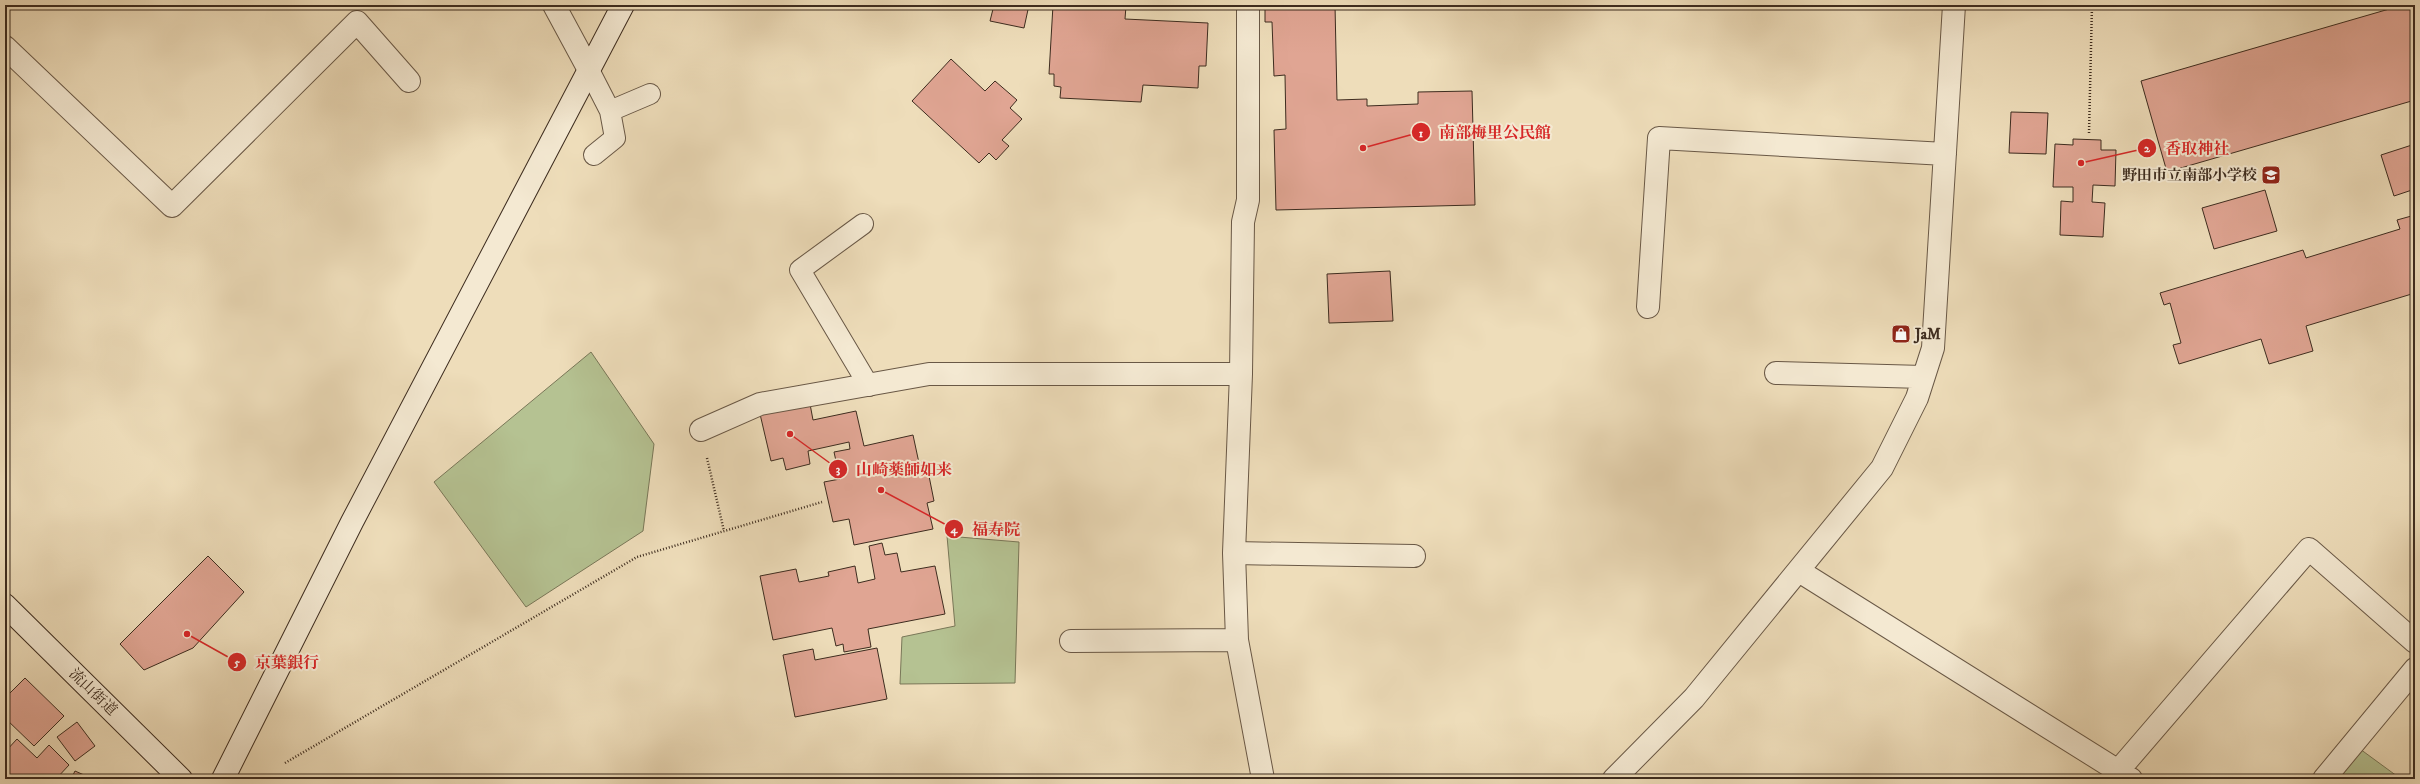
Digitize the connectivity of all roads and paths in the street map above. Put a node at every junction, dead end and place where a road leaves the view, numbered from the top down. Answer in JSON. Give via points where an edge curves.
{"nodes":[{"id":1,"x":554,"y":5,"type":"edge"},
{"id":2,"x":623,"y":5,"type":"edge"},
{"id":3,"x":1248,"y":5,"type":"edge"},
{"id":4,"x":1954,"y":5,"type":"edge"},
{"id":5,"x":2092,"y":5,"type":"edge"},
{"id":6,"x":5,"y":47,"type":"edge"},
{"id":7,"x":588,"y":68,"type":"junction"},
{"id":8,"x":409,"y":81,"type":"dead end"},
{"id":9,"x":650,"y":94,"type":"dead end"},
{"id":10,"x":610,"y":111,"type":"junction"},
{"id":11,"x":2089,"y":133,"type":"dead end"},
{"id":12,"x":1945,"y":154,"type":"junction"},
{"id":13,"x":594,"y":155,"type":"dead end"},
{"id":14,"x":863,"y":224,"type":"dead end"},
{"id":15,"x":1648,"y":307,"type":"dead end"},
{"id":16,"x":1776,"y":373,"type":"dead end"},
{"id":17,"x":1241,"y":374,"type":"junction"},
{"id":18,"x":1923,"y":377,"type":"junction"},
{"id":19,"x":869,"y":386,"type":"junction"},
{"id":20,"x":701,"y":430,"type":"joint"},
{"id":21,"x":822,"y":502,"type":"dead end"},
{"id":22,"x":724,"y":531,"type":"junction"},
{"id":23,"x":1234,"y":554,"type":"junction"},
{"id":24,"x":1414,"y":556,"type":"dead end"},
{"id":25,"x":1799,"y":570,"type":"junction"},
{"id":26,"x":5,"y":605,"type":"edge"},
{"id":27,"x":1237,"y":640,"type":"junction"},
{"id":28,"x":1071,"y":641,"type":"dead end"},
{"id":29,"x":2415,"y":642,"type":"edge"},
{"id":30,"x":2415,"y":670,"type":"edge"},
{"id":31,"x":285,"y":763,"type":"dead end"},
{"id":32,"x":2125,"y":775,"type":"edge"},
{"id":33,"x":182,"y":779,"type":"edge"},
{"id":34,"x":223,"y":779,"type":"edge"},
{"id":35,"x":1263,"y":779,"type":"edge"},
{"id":36,"x":1614,"y":779,"type":"edge"},
{"id":37,"x":2324,"y":779,"type":"edge"}],
"edges":[{"from":1,"to":7,"type":"street"},
{"from":2,"to":7,"type":"street"},
{"from":3,"to":17,"type":"street","via":[[1248,200],[1243,222]]},
{"from":4,"to":12,"type":"street"},
{"from":5,"to":11,"type":"path"},
{"from":6,"to":8,"type":"street","via":[[172,206],[356,22]]},
{"from":7,"to":10,"type":"lane"},
{"from":7,"to":34,"type":"street","via":[[352,522]]},
{"from":9,"to":10,"type":"lane"},
{"from":10,"to":13,"type":"lane","via":[[615,138]]},
{"from":12,"to":15,"type":"street","via":[[1659,138]]},
{"from":12,"to":18,"type":"street","via":[[1933,348]]},
{"from":14,"to":19,"type":"lane","via":[[800,270]]},
{"from":16,"to":18,"type":"street"},
{"from":17,"to":19,"type":"street","via":[[929,374]]},
{"from":17,"to":23,"type":"street"},
{"from":18,"to":25,"type":"street","via":[[1916,398],[1882,468]]},
{"from":19,"to":20,"type":"street","via":[[760,404]]},
{"from":20,"to":22,"type":"path"},
{"from":21,"to":22,"type":"path"},
{"from":22,"to":31,"type":"path","via":[[637,557]]},
{"from":23,"to":24,"type":"street"},
{"from":23,"to":27,"type":"street"},
{"from":25,"to":32,"type":"street"},
{"from":25,"to":36,"type":"street","via":[[1694,698]]},
{"from":26,"to":33,"type":"street","name":"流山街道"},
{"from":27,"to":28,"type":"street"},
{"from":27,"to":35,"type":"street"},
{"from":29,"to":32,"type":"street","via":[[2309,549]]},
{"from":30,"to":37,"type":"street"}]}
